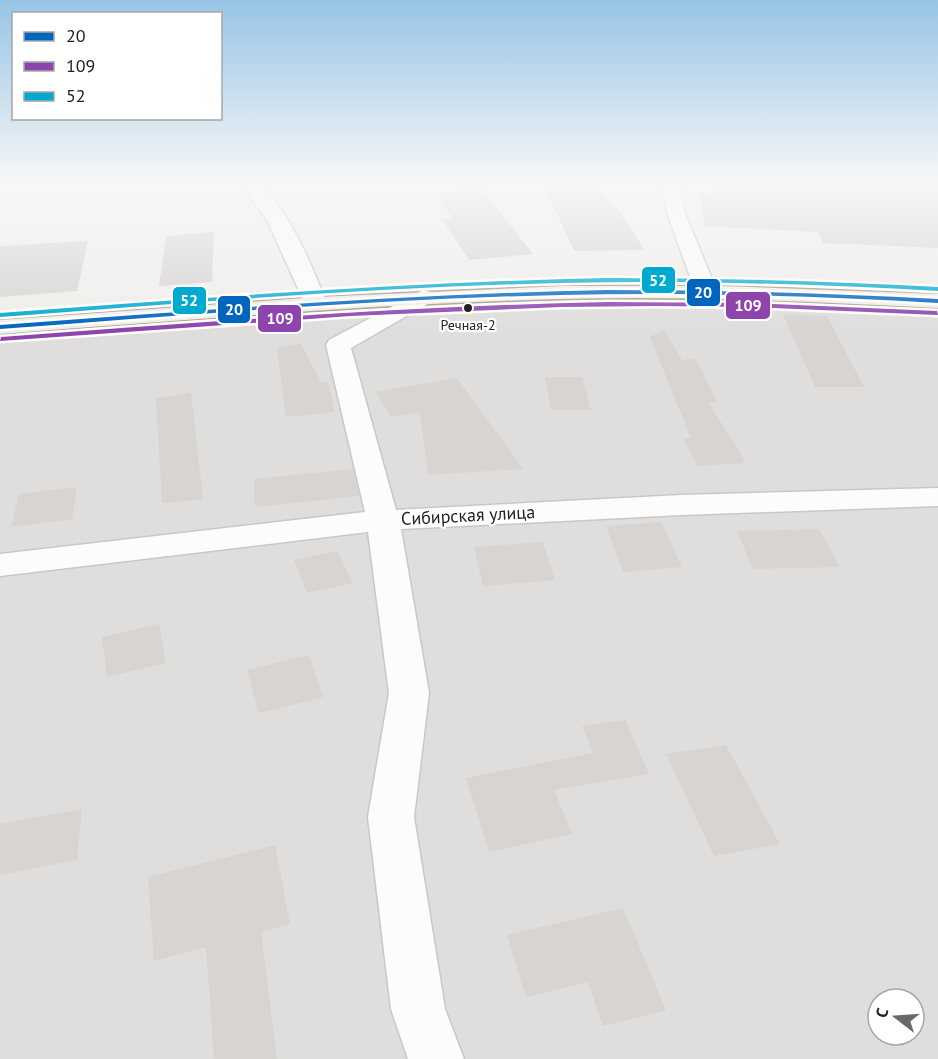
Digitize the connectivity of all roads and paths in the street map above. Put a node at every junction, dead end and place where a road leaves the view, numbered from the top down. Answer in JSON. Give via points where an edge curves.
{"nodes":[{"id":1,"x":281,"y":230,"type":"edge"},
{"id":2,"x":683,"y":230,"type":"edge"},
{"id":3,"x":707,"y":293,"type":"junction"},
{"id":4,"x":423,"y":297,"type":"junction"},
{"id":5,"x":938,"y":301,"type":"edge"},
{"id":6,"x":316,"y":304,"type":"junction"},
{"id":7,"x":0,"y":327,"type":"edge"},
{"id":8,"x":938,"y":497,"type":"edge"},
{"id":9,"x":384,"y":519,"type":"junction"},
{"id":10,"x":0,"y":565,"type":"edge"},
{"id":11,"x":436,"y":1059,"type":"edge"}],
"edges":[{"from":1,"to":6,"type":"street","via":[[304,270]]},
{"from":2,"to":3,"type":"street"},
{"from":3,"to":4,"type":"main road"},
{"from":3,"to":5,"type":"main road"},
{"from":4,"to":6,"type":"main road"},
{"from":4,"to":9,"type":"street","via":[[338,345]]},
{"from":6,"to":7,"type":"main road"},
{"from":8,"to":9,"type":"street","name":"Сибирская улица"},
{"from":9,"to":10,"type":"street","name":"Сибирская улица"},
{"from":9,"to":11,"type":"street","via":[[409,693],[391,817],[418,1009]]}]}
